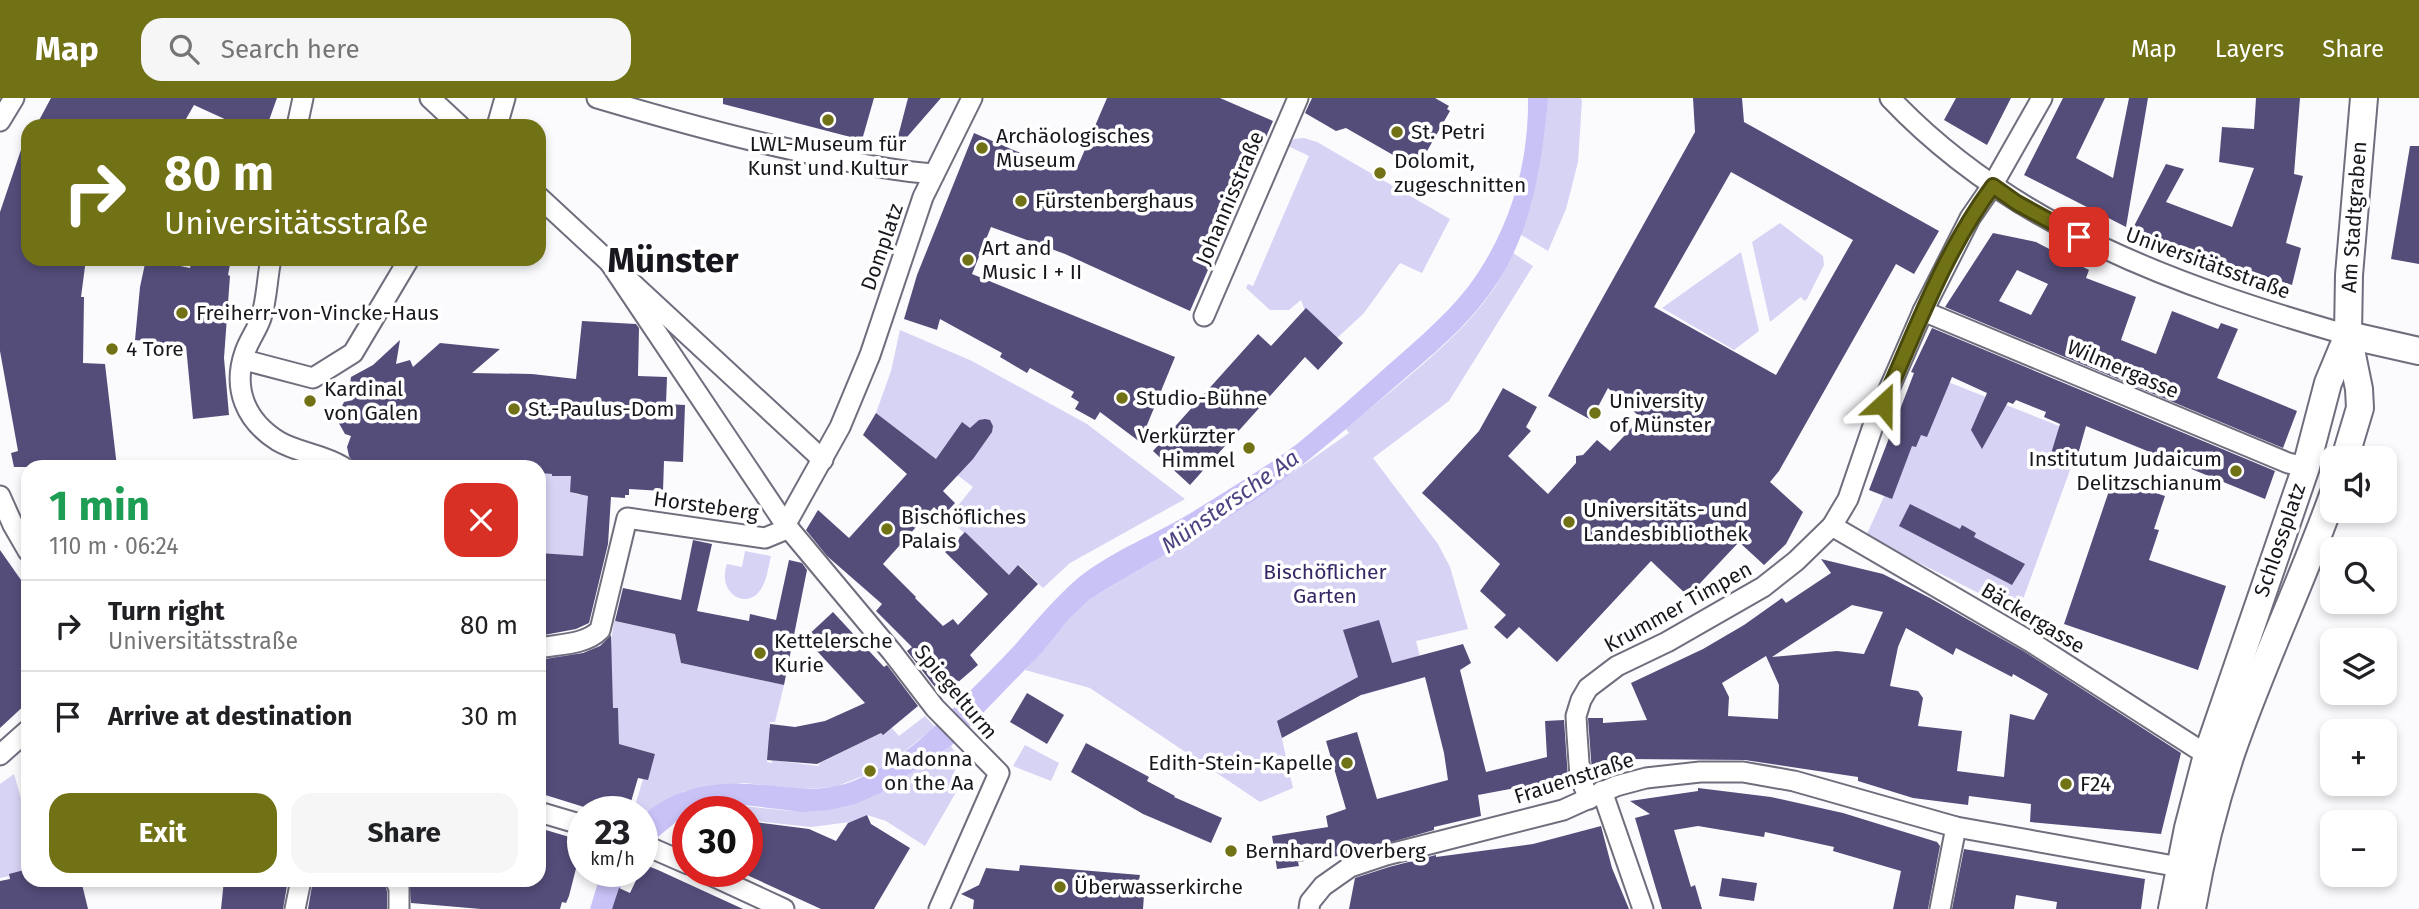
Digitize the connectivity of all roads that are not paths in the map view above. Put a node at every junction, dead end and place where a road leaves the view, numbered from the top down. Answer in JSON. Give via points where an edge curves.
{"nodes":[{"id":1,"x":14,"y":98,"type":"edge"},
{"id":2,"x":303,"y":98,"type":"edge"},
{"id":3,"x":430,"y":98,"type":"edge"},
{"id":4,"x":505,"y":98,"type":"edge"},
{"id":5,"x":597,"y":98,"type":"edge"},
{"id":6,"x":972,"y":98,"type":"edge"},
{"id":7,"x":1298,"y":98,"type":"edge"},
{"id":8,"x":1890,"y":98,"type":"edge"},
{"id":9,"x":2042,"y":98,"type":"edge"},
{"id":10,"x":2364,"y":98,"type":"edge"},
{"id":11,"x":299,"y":119,"type":"edge"},
{"id":12,"x":452,"y":119,"type":"edge"},
{"id":13,"x":499,"y":119,"type":"edge"},
{"id":14,"x":0,"y":121,"type":"edge"},
{"id":15,"x":934,"y":174,"type":"junction"},
{"id":16,"x":1993,"y":186,"type":"junction"},
{"id":17,"x":546,"y":203,"type":"edge"},
{"id":18,"x":608,"y":260,"type":"junction"},
{"id":19,"x":270,"y":266,"type":"edge"},
{"id":20,"x":405,"y":266,"type":"edge"},
{"id":21,"x":1923,"y":311,"type":"junction"},
{"id":22,"x":1204,"y":316,"type":"dead end"},
{"id":23,"x":2348,"y":335,"type":"junction"},
{"id":24,"x":2419,"y":351,"type":"edge"},
{"id":25,"x":252,"y":362,"type":"dead end"},
{"id":26,"x":2349,"y":446,"type":"edge"},
{"id":27,"x":326,"y":460,"type":"edge"},
{"id":28,"x":823,"y":460,"type":"junction"},
{"id":29,"x":2306,"y":467,"type":"junction"},
{"id":30,"x":1,"y":497,"type":"edge"},
{"id":31,"x":2323,"y":523,"type":"edge"},
{"id":32,"x":785,"y":524,"type":"junction"},
{"id":33,"x":1832,"y":526,"type":"junction"},
{"id":34,"x":21,"y":537,"type":"edge"},
{"id":35,"x":546,"y":647,"type":"edge"},
{"id":36,"x":21,"y":736,"type":"edge"},
{"id":37,"x":0,"y":755,"type":"edge"},
{"id":38,"x":2207,"y":755,"type":"junction"},
{"id":39,"x":1595,"y":795,"type":"junction"},
{"id":40,"x":546,"y":815,"type":"edge"},
{"id":41,"x":567,"y":821,"type":"edge"},
{"id":42,"x":1956,"y":827,"type":"junction"},
{"id":43,"x":2189,"y":869,"type":"junction"},
{"id":44,"x":300,"y":887,"type":"edge"},
{"id":45,"x":398,"y":887,"type":"edge"},
{"id":46,"x":730,"y":887,"type":"edge"},
{"id":47,"x":759,"y":904,"type":"edge"},
{"id":48,"x":295,"y":909,"type":"edge"},
{"id":49,"x":399,"y":909,"type":"edge"},
{"id":50,"x":784,"y":909,"type":"edge"},
{"id":51,"x":939,"y":909,"type":"edge"},
{"id":52,"x":1309,"y":909,"type":"edge"},
{"id":53,"x":1643,"y":909,"type":"edge"},
{"id":54,"x":1940,"y":909,"type":"edge"},
{"id":55,"x":2172,"y":909,"type":"edge"},
{"id":56,"x":2192,"y":909,"type":"edge"}],
"edges":[{"from":1,"to":14,"type":"street"},
{"from":2,"to":11,"type":"street"},
{"from":3,"to":12,"type":"street"},
{"from":4,"to":13,"type":"street"},
{"from":5,"to":15,"type":"street","name":"Domplatz","via":[[781,148]]},
{"from":6,"to":15,"type":"street"},
{"from":7,"to":22,"type":"street","name":"Johannisstraße"},
{"from":8,"to":16,"type":"street","name":"Universitätsstraße","via":[[1939,146]]},
{"from":9,"to":16,"type":"street","name":"Krummer Timpen"},
{"from":10,"to":23,"type":"main road","name":"Am Stadtgraben"},
{"from":15,"to":28,"type":"street","name":"Domplatz","via":[[865,369]]},
{"from":16,"to":21,"type":"street","name":"Krummer Timpen","via":[[1970,218]]},
{"from":16,"to":23,"type":"street","name":"Universitätsstraße","via":[[2065,230],[2152,270]]},
{"from":17,"to":18,"type":"street"},
{"from":18,"to":28,"type":"street"},
{"from":18,"to":32,"type":"street"},
{"from":19,"to":27,"type":"street","via":[[261,319],[241,366],[244,403],[252,420],[266,433]]},
{"from":20,"to":25,"type":"street","via":[[354,353],[313,378]]},
{"from":21,"to":29,"type":"street","name":"Wilmergasse"},
{"from":21,"to":33,"type":"street","name":"Krummer Timpen","via":[[1873,426],[1848,499]]},
{"from":23,"to":24,"type":"main road"},
{"from":23,"to":26,"type":"main road","via":[[2360,408]]},
{"from":23,"to":29,"type":"main road","name":"Schlossplatz","via":[[2322,401]]},
{"from":28,"to":32,"type":"street","name":"Domplatz"},
{"from":29,"to":38,"type":"main road","name":"Schlossplatz"},
{"from":30,"to":34,"type":"street"},
{"from":31,"to":43,"type":"main road","name":"Schlossplatz"},
{"from":32,"to":35,"type":"street","name":"Horsteberg","via":[[782,531],[765,538],[627,518],[600,630],[582,640]]},
{"from":32,"to":51,"type":"street","name":"Spiegelturm","via":[[939,713],[999,773]]},
{"from":33,"to":38,"type":"street","name":"Bäckergasse","via":[[2031,642]]},
{"from":33,"to":39,"type":"street","name":"Krummer Timpen","via":[[1763,587],[1617,666],[1588,688],[1576,716],[1580,778]]},
{"from":36,"to":37,"type":"street"},
{"from":38,"to":43,"type":"main road","name":"Schlossplatz"},
{"from":39,"to":42,"type":"street","name":"Frauenstraße","via":[[1646,778],[1744,772],[1854,796]]},
{"from":39,"to":52,"type":"street","name":"Frauenstraße","via":[[1563,810],[1350,867],[1323,886]]},
{"from":39,"to":53,"type":"street","name":"Krummer Timpen"},
{"from":40,"to":41,"type":"street"},
{"from":42,"to":43,"type":"street","name":"Frauenstraße"},
{"from":42,"to":54,"type":"street"},
{"from":43,"to":55,"type":"main road","name":"Schlossplatz"},
{"from":43,"to":56,"type":"main road","name":"Schlossplatz"},
{"from":44,"to":48,"type":"street"},
{"from":45,"to":49,"type":"street"},
{"from":46,"to":47,"type":"street"},
{"from":47,"to":50,"type":"street"}]}
